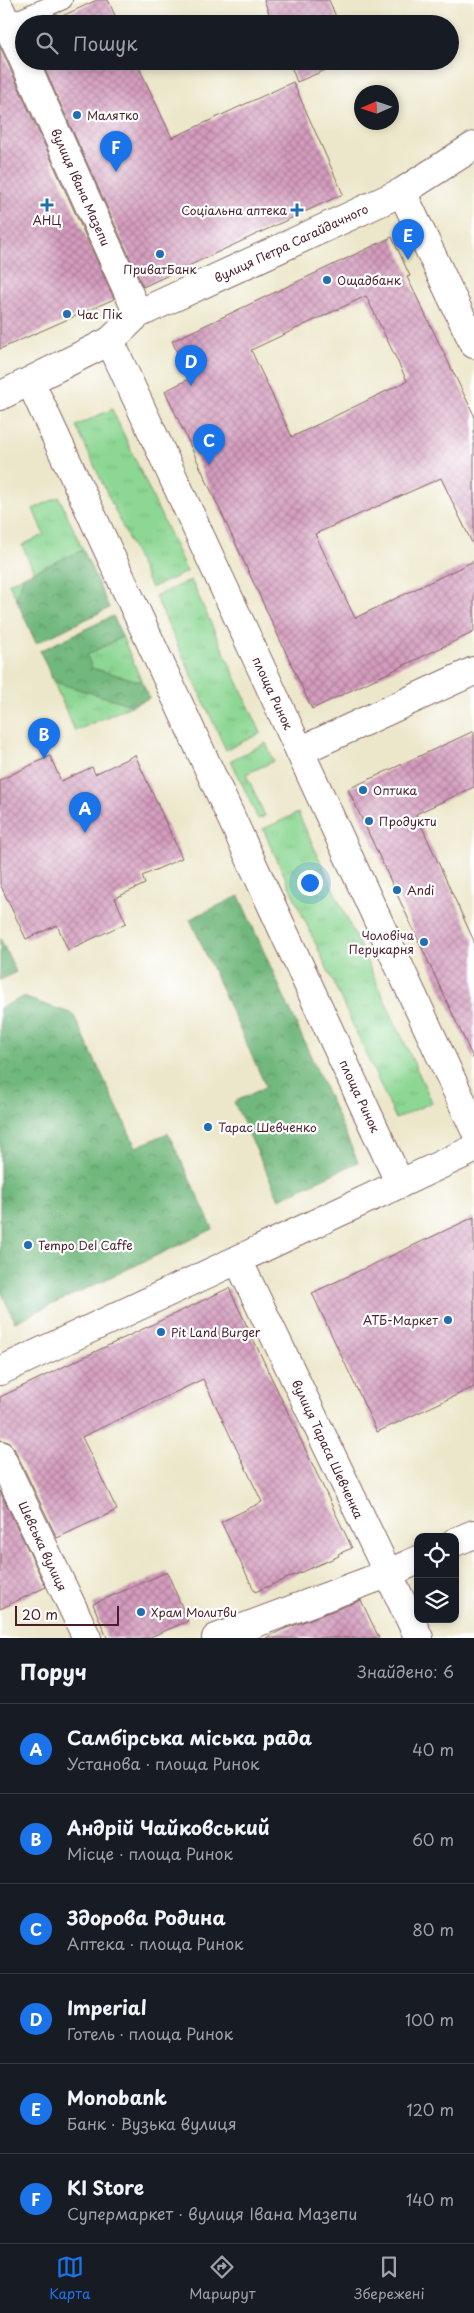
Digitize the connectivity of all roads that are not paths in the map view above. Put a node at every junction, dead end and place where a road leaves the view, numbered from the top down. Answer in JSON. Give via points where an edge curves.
{"nodes":[{"id":1,"x":63,"y":0,"type":"edge"},
{"id":2,"x":4,"y":16,"type":"edge"},
{"id":3,"x":15,"y":41,"type":"edge"},
{"id":4,"x":28,"y":70,"type":"edge"},
{"id":5,"x":474,"y":146,"type":"edge"},
{"id":6,"x":402,"y":192,"type":"junction"},
{"id":7,"x":138,"y":314,"type":"junction"},
{"id":8,"x":110,"y":341,"type":"junction"},
{"id":9,"x":474,"y":344,"type":"edge"},
{"id":10,"x":30,"y":381,"type":"junction"},
{"id":11,"x":0,"y":396,"type":"edge"},
{"id":12,"x":474,"y":671,"type":"edge"},
{"id":13,"x":300,"y":750,"type":"junction"},
{"id":14,"x":474,"y":1128,"type":"edge"},
{"id":15,"x":474,"y":1149,"type":"edge"},
{"id":16,"x":400,"y":1184,"type":"junction"},
{"id":17,"x":238,"y":1260,"type":"junction"},
{"id":18,"x":0,"y":1372,"type":"edge"},
{"id":19,"x":0,"y":1455,"type":"edge"},
{"id":20,"x":474,"y":1534,"type":"edge"},
{"id":21,"x":459,"y":1540,"type":"edge"},
{"id":22,"x":414,"y":1562,"type":"edge"},
{"id":23,"x":387,"y":1574,"type":"junction"},
{"id":24,"x":87,"y":1638,"type":"edge"},
{"id":25,"x":216,"y":1638,"type":"edge"},
{"id":26,"x":419,"y":1638,"type":"edge"}],
"edges":[{"from":1,"to":2,"type":"lane"},
{"from":2,"to":3,"type":"street","name":"вулиця Івана Мазепи"},
{"from":4,"to":7,"type":"street","name":"вулиця Івана Мазепи"},
{"from":5,"to":6,"type":"street","name":"вулиця Петра Сагайдачного"},
{"from":6,"to":7,"type":"street","name":"вулиця Петра Сагайдачного"},
{"from":6,"to":9,"type":"street"},
{"from":7,"to":8,"type":"street","name":"вулиця Петра Сагайдачного"},
{"from":8,"to":10,"type":"street"},
{"from":8,"to":13,"type":"street","name":"площа Ринок"},
{"from":10,"to":11,"type":"street"},
{"from":10,"to":16,"type":"street","name":"площа Ринок"},
{"from":12,"to":13,"type":"street"},
{"from":13,"to":14,"type":"street","name":"площа Ринок"},
{"from":15,"to":16,"type":"street"},
{"from":16,"to":17,"type":"street"},
{"from":17,"to":18,"type":"street"},
{"from":17,"to":23,"type":"street","name":"вулиця Тараса Шевченка"},
{"from":19,"to":24,"type":"street","name":"Шевська вулиця"},
{"from":20,"to":21,"type":"street"},
{"from":22,"to":23,"type":"street"},
{"from":23,"to":25,"type":"street"},
{"from":23,"to":26,"type":"street","name":"вулиця Тараса Шевченка"}]}
